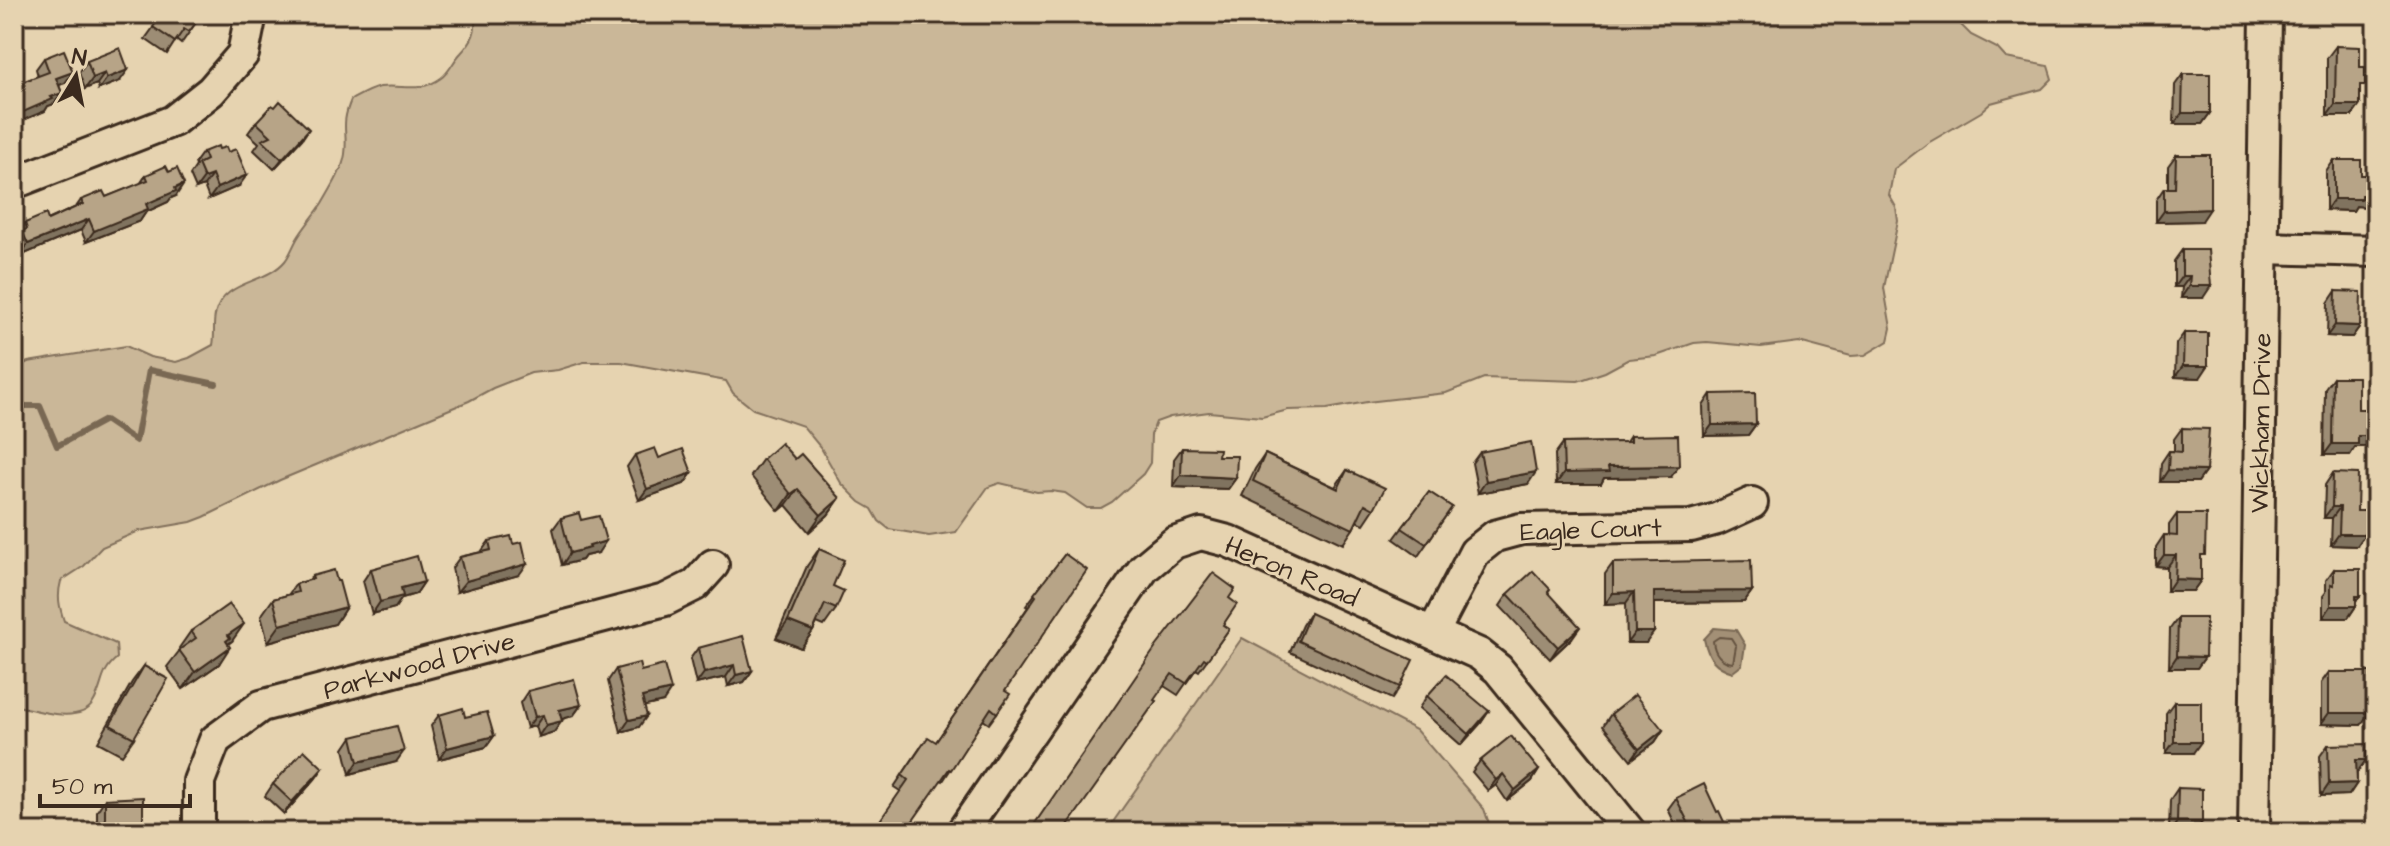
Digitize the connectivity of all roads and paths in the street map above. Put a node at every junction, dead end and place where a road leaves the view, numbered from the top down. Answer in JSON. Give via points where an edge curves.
{"nodes":[{"id":1,"x":251,"y":14,"type":"edge"},
{"id":2,"x":2266,"y":14,"type":"edge"},
{"id":3,"x":14,"y":183,"type":"edge"},
{"id":4,"x":2263,"y":248,"type":"junction"},
{"id":5,"x":2376,"y":251,"type":"edge"},
{"id":6,"x":1752,"y":503,"type":"dead end"},
{"id":7,"x":713,"y":565,"type":"dead end"},
{"id":8,"x":1433,"y":633,"type":"junction"},
{"id":9,"x":199,"y":832,"type":"edge"},
{"id":10,"x":962,"y":832,"type":"edge"},
{"id":11,"x":1630,"y":832,"type":"edge"},
{"id":12,"x":2254,"y":832,"type":"edge"}],
"edges":[{"from":1,"to":3,"type":"street","via":[[243,54],[211,91],[173,121]]},
{"from":2,"to":4,"type":"street","name":"Wickham Drive"},
{"from":4,"to":5,"type":"street"},
{"from":4,"to":12,"type":"street","name":"Wickham Drive"},
{"from":6,"to":8,"type":"street","name":"Eagle Court","via":[[1691,526],[1521,529],[1495,536],[1475,552]]},
{"from":7,"to":9,"type":"street","name":"Parkwood Drive","via":[[695,585],[665,600],[261,706],[215,740],[199,781]]},
{"from":8,"to":10,"type":"street","name":"Heron Road","via":[[1228,541],[1201,534],[1174,543],[1144,568]]},
{"from":8,"to":11,"type":"street","name":"Heron Road","via":[[1498,669]]}]}
